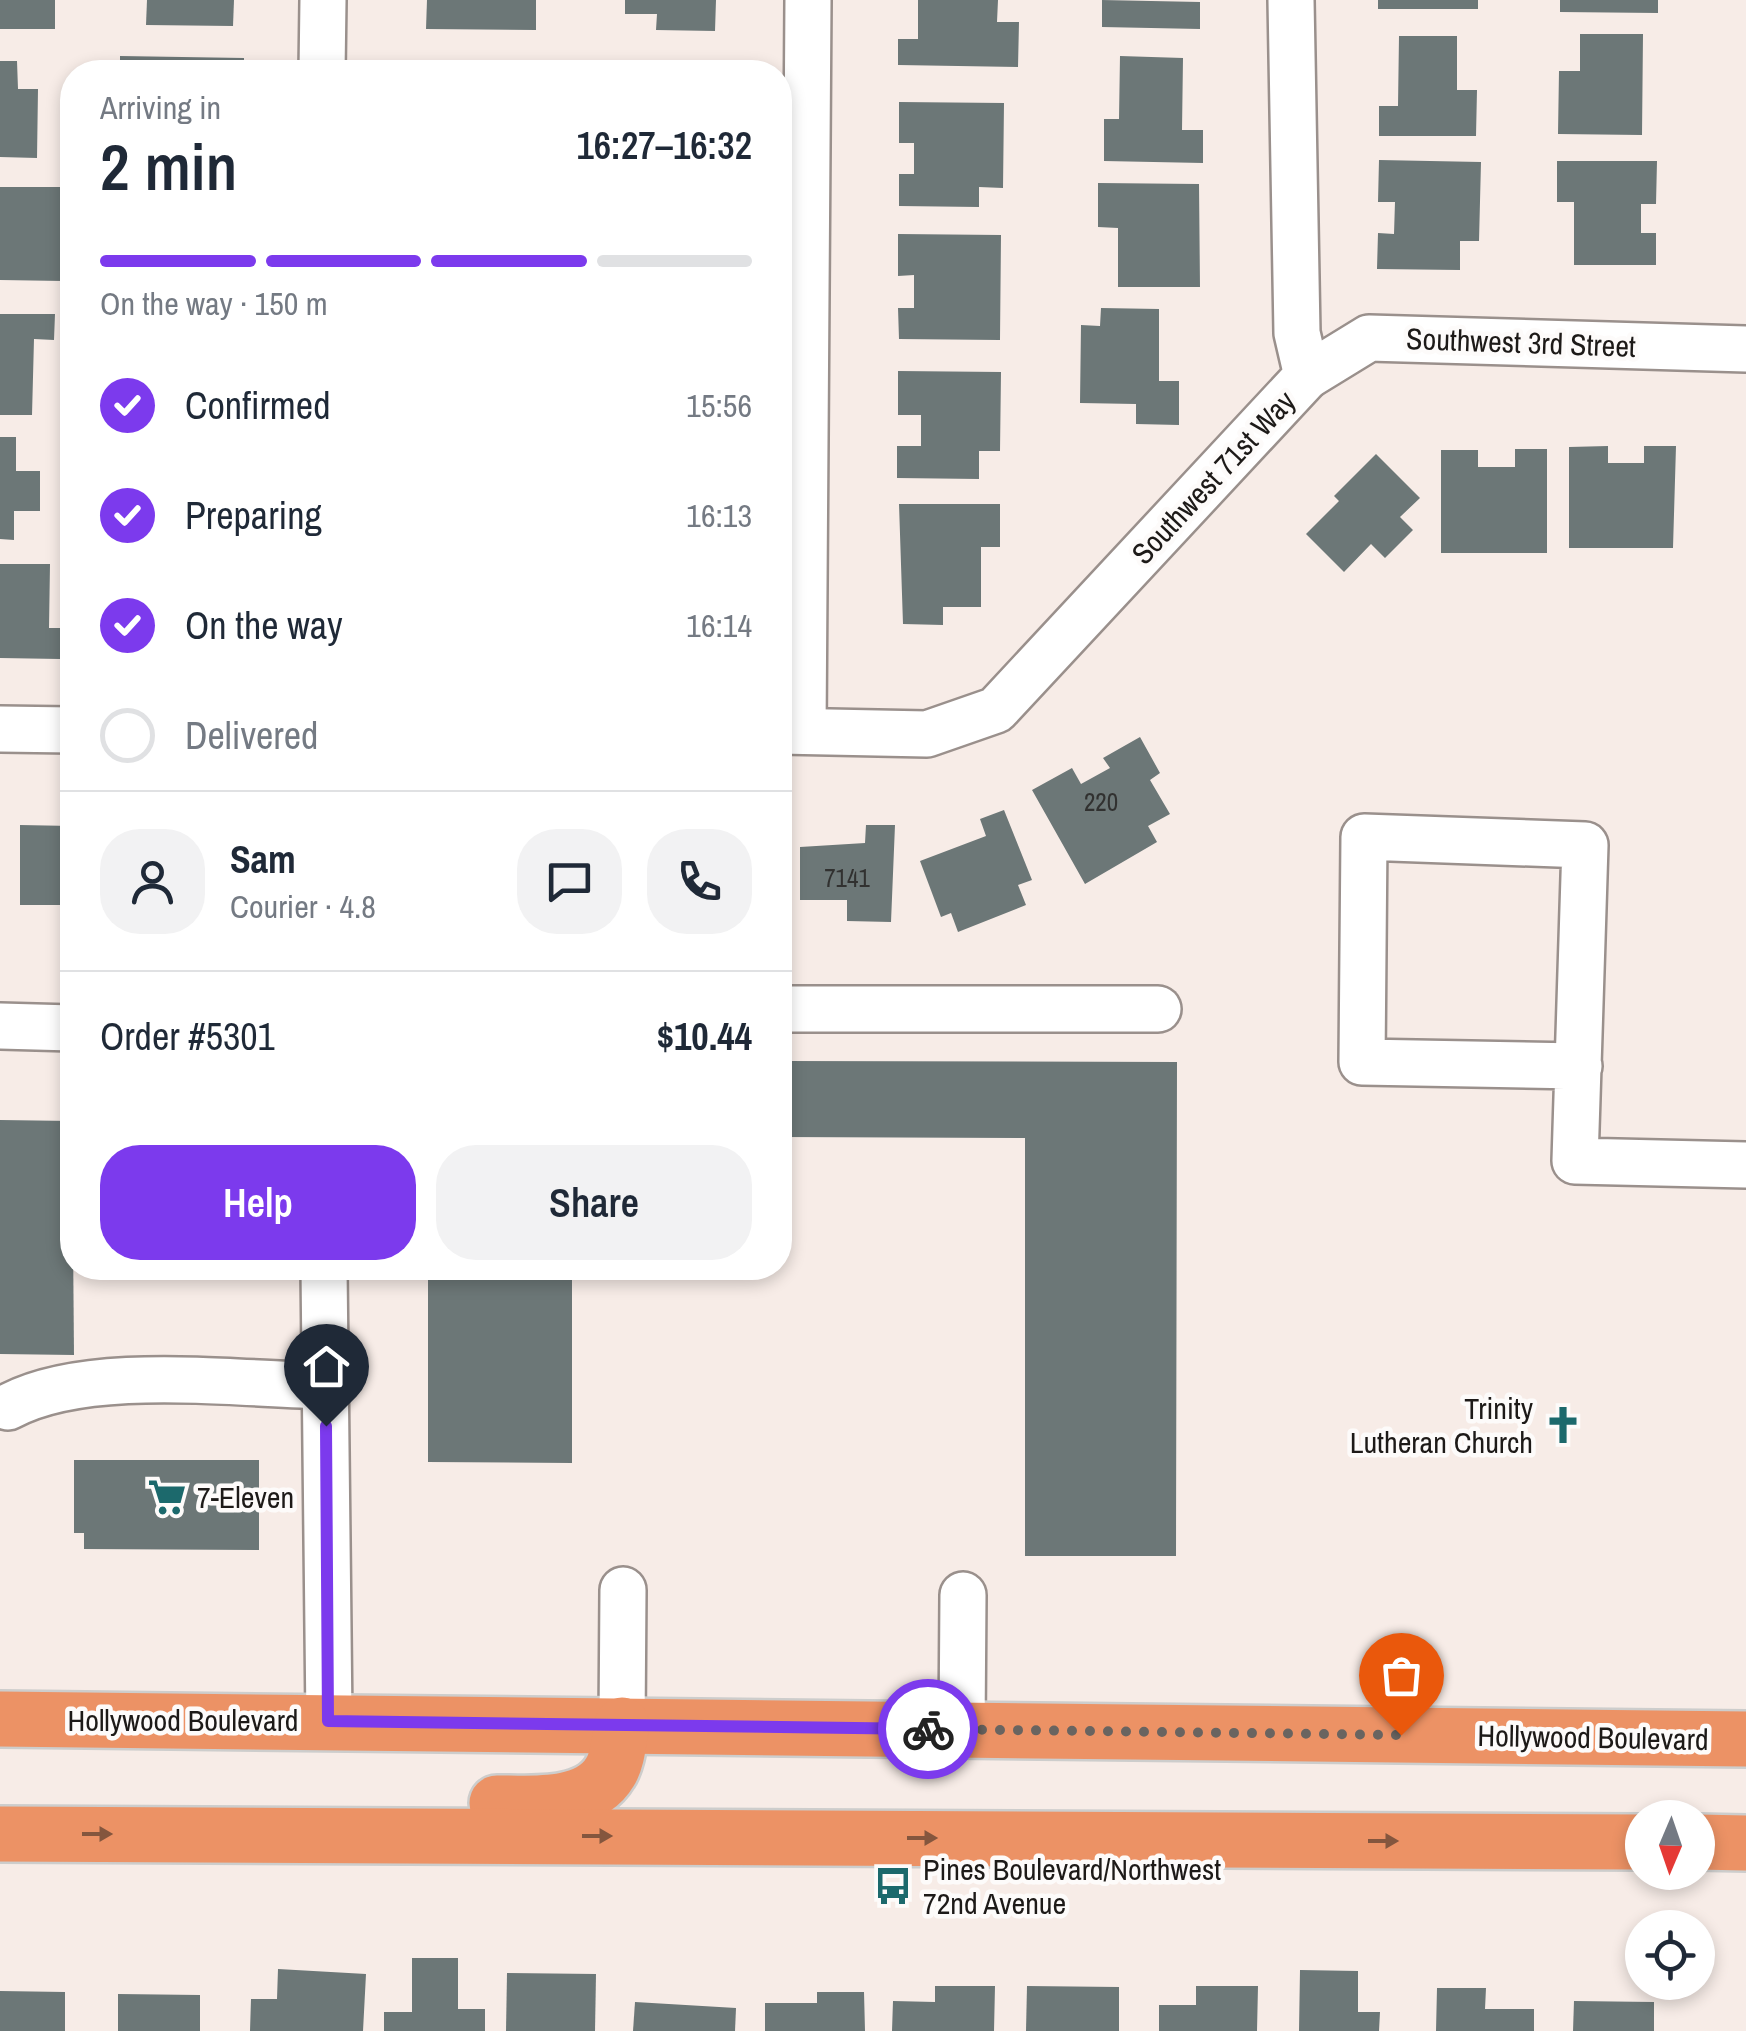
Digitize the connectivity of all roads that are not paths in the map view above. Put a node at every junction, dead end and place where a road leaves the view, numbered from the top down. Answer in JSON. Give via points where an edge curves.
{"nodes":[{"id":1,"x":323,"y":0,"type":"edge"},
{"id":2,"x":808,"y":0,"type":"edge"},
{"id":3,"x":1291,"y":0,"type":"edge"},
{"id":4,"x":322,"y":60,"type":"edge"},
{"id":5,"x":1746,"y":349,"type":"edge"},
{"id":6,"x":1307,"y":376,"type":"junction"},
{"id":7,"x":0,"y":729,"type":"edge"},
{"id":8,"x":60,"y":730,"type":"edge"},
{"id":9,"x":792,"y":731,"type":"edge"},
{"id":10,"x":792,"y":1009,"type":"edge"},
{"id":11,"x":1158,"y":1009,"type":"dead end"},
{"id":12,"x":0,"y":1026,"type":"edge"},
{"id":13,"x":60,"y":1028,"type":"edge"},
{"id":14,"x":1579,"y":1066,"type":"junction"},
{"id":15,"x":1746,"y":1165,"type":"edge"},
{"id":16,"x":324,"y":1280,"type":"edge"},
{"id":17,"x":326,"y":1386,"type":"junction"},
{"id":18,"x":8,"y":1407,"type":"dead end"},
{"id":19,"x":623,"y":1590,"type":"dead end"},
{"id":20,"x":963,"y":1594,"type":"dead end"},
{"id":21,"x":0,"y":1719,"type":"edge"},
{"id":22,"x":328,"y":1721,"type":"junction"},
{"id":23,"x":622,"y":1724,"type":"junction"},
{"id":24,"x":962,"y":1729,"type":"junction"},
{"id":25,"x":1746,"y":1739,"type":"edge"},
{"id":26,"x":0,"y":1834,"type":"edge"},
{"id":27,"x":237,"y":1834,"type":"junction"},
{"id":28,"x":1625,"y":1842,"type":"edge"},
{"id":29,"x":1715,"y":1842,"type":"edge"},
{"id":30,"x":1746,"y":1843,"type":"edge"}],
"edges":[{"from":1,"to":4,"type":"street"},
{"from":2,"to":9,"type":"street"},
{"from":3,"to":6,"type":"street","name":"Southwest 71st Way","via":[[1297,333]]},
{"from":5,"to":6,"type":"street","name":"Southwest 3rd Street","via":[[1369,338]]},
{"from":6,"to":9,"type":"street","name":"Southwest 71st Way","via":[[996,710],[928,734]]},
{"from":7,"to":8,"type":"street"},
{"from":10,"to":11,"type":"street"},
{"from":12,"to":13,"type":"street"},
{"from":14,"to":14,"type":"street","via":[[1585,845],[1364,837],[1362,1062]]},
{"from":14,"to":15,"type":"street","via":[[1575,1162]]},
{"from":16,"to":17,"type":"street"},
{"from":17,"to":18,"type":"street","via":[[93,1382],[41,1392]]},
{"from":17,"to":22,"type":"street"},
{"from":19,"to":23,"type":"street"},
{"from":20,"to":24,"type":"street"},
{"from":21,"to":22,"type":"highway","name":"Hollywood Boulevard"},
{"from":22,"to":23,"type":"highway","name":"Hollywood Boulevard"},
{"from":23,"to":24,"type":"highway","name":"Hollywood Boulevard"},
{"from":23,"to":27,"type":"highway","via":[[610,1772],[592,1788],[554,1803],[258,1802]]},
{"from":24,"to":25,"type":"highway","name":"Hollywood Boulevard"},
{"from":26,"to":27,"type":"highway","one_way":true},
{"from":27,"to":28,"type":"highway","one_way":true},
{"from":29,"to":30,"type":"highway"}]}
